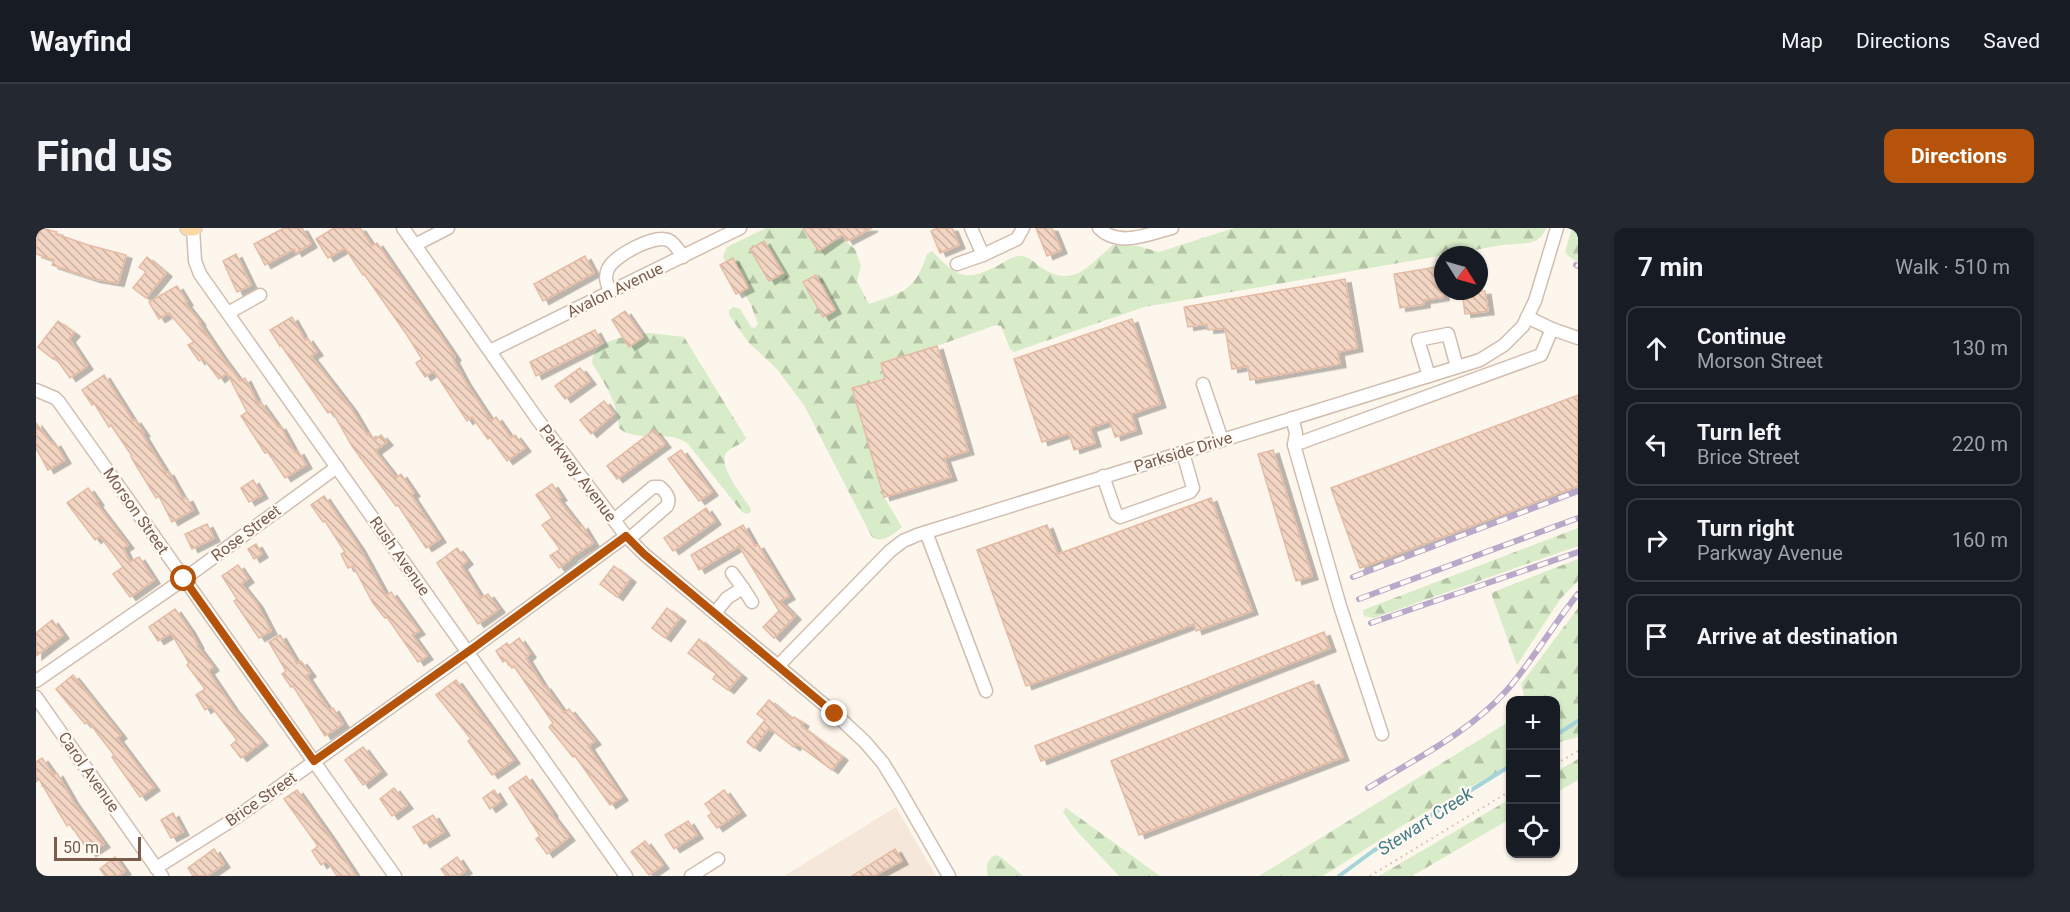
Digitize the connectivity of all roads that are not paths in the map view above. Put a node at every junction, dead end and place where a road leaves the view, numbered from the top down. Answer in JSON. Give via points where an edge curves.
{"nodes":[{"id":1,"x":188,"y":228,"type":"edge"},
{"id":2,"x":194,"y":228,"type":"edge"},
{"id":3,"x":403,"y":228,"type":"edge"},
{"id":4,"x":448,"y":228,"type":"edge"},
{"id":5,"x":740,"y":228,"type":"edge"},
{"id":6,"x":971,"y":228,"type":"edge"},
{"id":7,"x":1023,"y":228,"type":"edge"},
{"id":8,"x":1099,"y":228,"type":"edge"},
{"id":9,"x":1172,"y":228,"type":"edge"},
{"id":10,"x":1557,"y":228,"type":"edge"},
{"id":11,"x":415,"y":245,"type":"junction"},
{"id":12,"x":983,"y":255,"type":"junction"},
{"id":13,"x":683,"y":257,"type":"junction"},
{"id":14,"x":957,"y":264,"type":"dead end"},
{"id":15,"x":610,"y":292,"type":"junction"},
{"id":16,"x":260,"y":295,"type":"dead end"},
{"id":17,"x":228,"y":313,"type":"junction"},
{"id":18,"x":1527,"y":317,"type":"junction"},
{"id":19,"x":1552,"y":330,"type":"junction"},
{"id":20,"x":1578,"y":338,"type":"edge"},
{"id":21,"x":490,"y":351,"type":"junction"},
{"id":22,"x":1457,"y":367,"type":"junction"},
{"id":23,"x":1429,"y":376,"type":"junction"},
{"id":24,"x":1203,"y":384,"type":"dead end"},
{"id":25,"x":36,"y":390,"type":"edge"},
{"id":26,"x":1292,"y":418,"type":"junction"},
{"id":27,"x":1222,"y":440,"type":"junction"},
{"id":28,"x":1294,"y":445,"type":"junction"},
{"id":29,"x":1183,"y":453,"type":"junction"},
{"id":30,"x":337,"y":467,"type":"junction"},
{"id":31,"x":1103,"y":476,"type":"junction"},
{"id":32,"x":614,"y":520,"type":"junction"},
{"id":33,"x":926,"y":532,"type":"junction"},
{"id":34,"x":627,"y":537,"type":"junction"},
{"id":35,"x":732,"y":573,"type":"dead end"},
{"id":36,"x":184,"y":579,"type":"junction"},
{"id":37,"x":743,"y":588,"type":"junction"},
{"id":38,"x":752,"y":602,"type":"dead end"},
{"id":39,"x":715,"y":613,"type":"junction"},
{"id":40,"x":467,"y":652,"type":"junction"},
{"id":41,"x":778,"y":666,"type":"junction"},
{"id":42,"x":36,"y":681,"type":"edge"},
{"id":43,"x":986,"y":691,"type":"dead end"},
{"id":44,"x":36,"y":697,"type":"edge"},
{"id":45,"x":1382,"y":734,"type":"dead end"},
{"id":46,"x":314,"y":761,"type":"junction"},
{"id":47,"x":718,"y":860,"type":"dead end"},
{"id":48,"x":159,"y":872,"type":"edge"},
{"id":49,"x":944,"y":874,"type":"edge"},
{"id":50,"x":395,"y":876,"type":"edge"},
{"id":51,"x":626,"y":876,"type":"edge"},
{"id":52,"x":691,"y":876,"type":"edge"}],
"edges":[{"from":1,"to":2,"type":"main road"},
{"from":2,"to":17,"type":"street","name":"Rush Avenue","via":[[195,261],[200,274]]},
{"from":3,"to":11,"type":"street","name":"Parkway Avenue"},
{"from":4,"to":11,"type":"street"},
{"from":5,"to":13,"type":"street","name":"Avalon Avenue"},
{"from":6,"to":12,"type":"street"},
{"from":7,"to":12,"type":"street","via":[[1017,239]]},
{"from":8,"to":9,"type":"street","via":[[1119,239]]},
{"from":10,"to":18,"type":"street","name":"Parkside Drive"},
{"from":11,"to":21,"type":"street","name":"Parkway Avenue"},
{"from":12,"to":14,"type":"street"},
{"from":13,"to":15,"type":"street","name":"Avalon Avenue"},
{"from":13,"to":15,"type":"street","via":[[667,239],[642,245],[610,266],[606,279]]},
{"from":15,"to":21,"type":"street","name":"Avalon Avenue"},
{"from":16,"to":17,"type":"street"},
{"from":17,"to":30,"type":"street","name":"Rush Avenue"},
{"from":18,"to":19,"type":"street"},
{"from":18,"to":22,"type":"street","name":"Parkside Drive","via":[[1517,333],[1496,351]]},
{"from":19,"to":20,"type":"street"},
{"from":19,"to":28,"type":"street","via":[[1541,355]]},
{"from":21,"to":32,"type":"street","name":"Parkway Avenue"},
{"from":22,"to":23,"type":"street","name":"Parkside Drive"},
{"from":22,"to":23,"type":"street","via":[[1448,334],[1418,340]]},
{"from":23,"to":26,"type":"street","name":"Parkside Drive"},
{"from":24,"to":27,"type":"street"},
{"from":25,"to":36,"type":"street","name":"Morson Street","via":[[59,402]]},
{"from":26,"to":27,"type":"street","name":"Parkside Drive"},
{"from":26,"to":28,"type":"street"},
{"from":27,"to":29,"type":"street","name":"Parkside Drive"},
{"from":28,"to":45,"type":"street"},
{"from":29,"to":31,"type":"street","name":"Parkside Drive"},
{"from":29,"to":31,"type":"street","via":[[1193,488],[1190,492],[1120,517]]},
{"from":30,"to":36,"type":"street","name":"Rose Street"},
{"from":30,"to":40,"type":"street","name":"Rush Avenue"},
{"from":31,"to":33,"type":"street","name":"Parkside Drive"},
{"from":32,"to":34,"type":"street","name":"Parkway Avenue"},
{"from":32,"to":34,"type":"street","name":"Brice Street","via":[[654,487],[666,493],[667,506]]},
{"from":33,"to":41,"type":"street","name":"Parkside Drive","via":[[890,551]]},
{"from":33,"to":43,"type":"street"},
{"from":34,"to":39,"type":"street","name":"Parkway Avenue"},
{"from":34,"to":40,"type":"street","name":"Brice Street"},
{"from":35,"to":37,"type":"street"},
{"from":36,"to":42,"type":"street","name":"Rose Street"},
{"from":36,"to":46,"type":"street","name":"Morson Street"},
{"from":37,"to":38,"type":"street"},
{"from":37,"to":39,"type":"street","via":[[727,598]]},
{"from":39,"to":41,"type":"street","name":"Parkway Avenue"},
{"from":40,"to":46,"type":"street","name":"Brice Street"},
{"from":40,"to":51,"type":"street","name":"Rush Avenue"},
{"from":41,"to":49,"type":"street","name":"Parkway Avenue","via":[[835,714],[883,763]]},
{"from":44,"to":48,"type":"street","name":"Carol Avenue"},
{"from":46,"to":48,"type":"street","name":"Brice Street"},
{"from":46,"to":50,"type":"street","name":"Morson Street"},
{"from":47,"to":52,"type":"street"}]}
